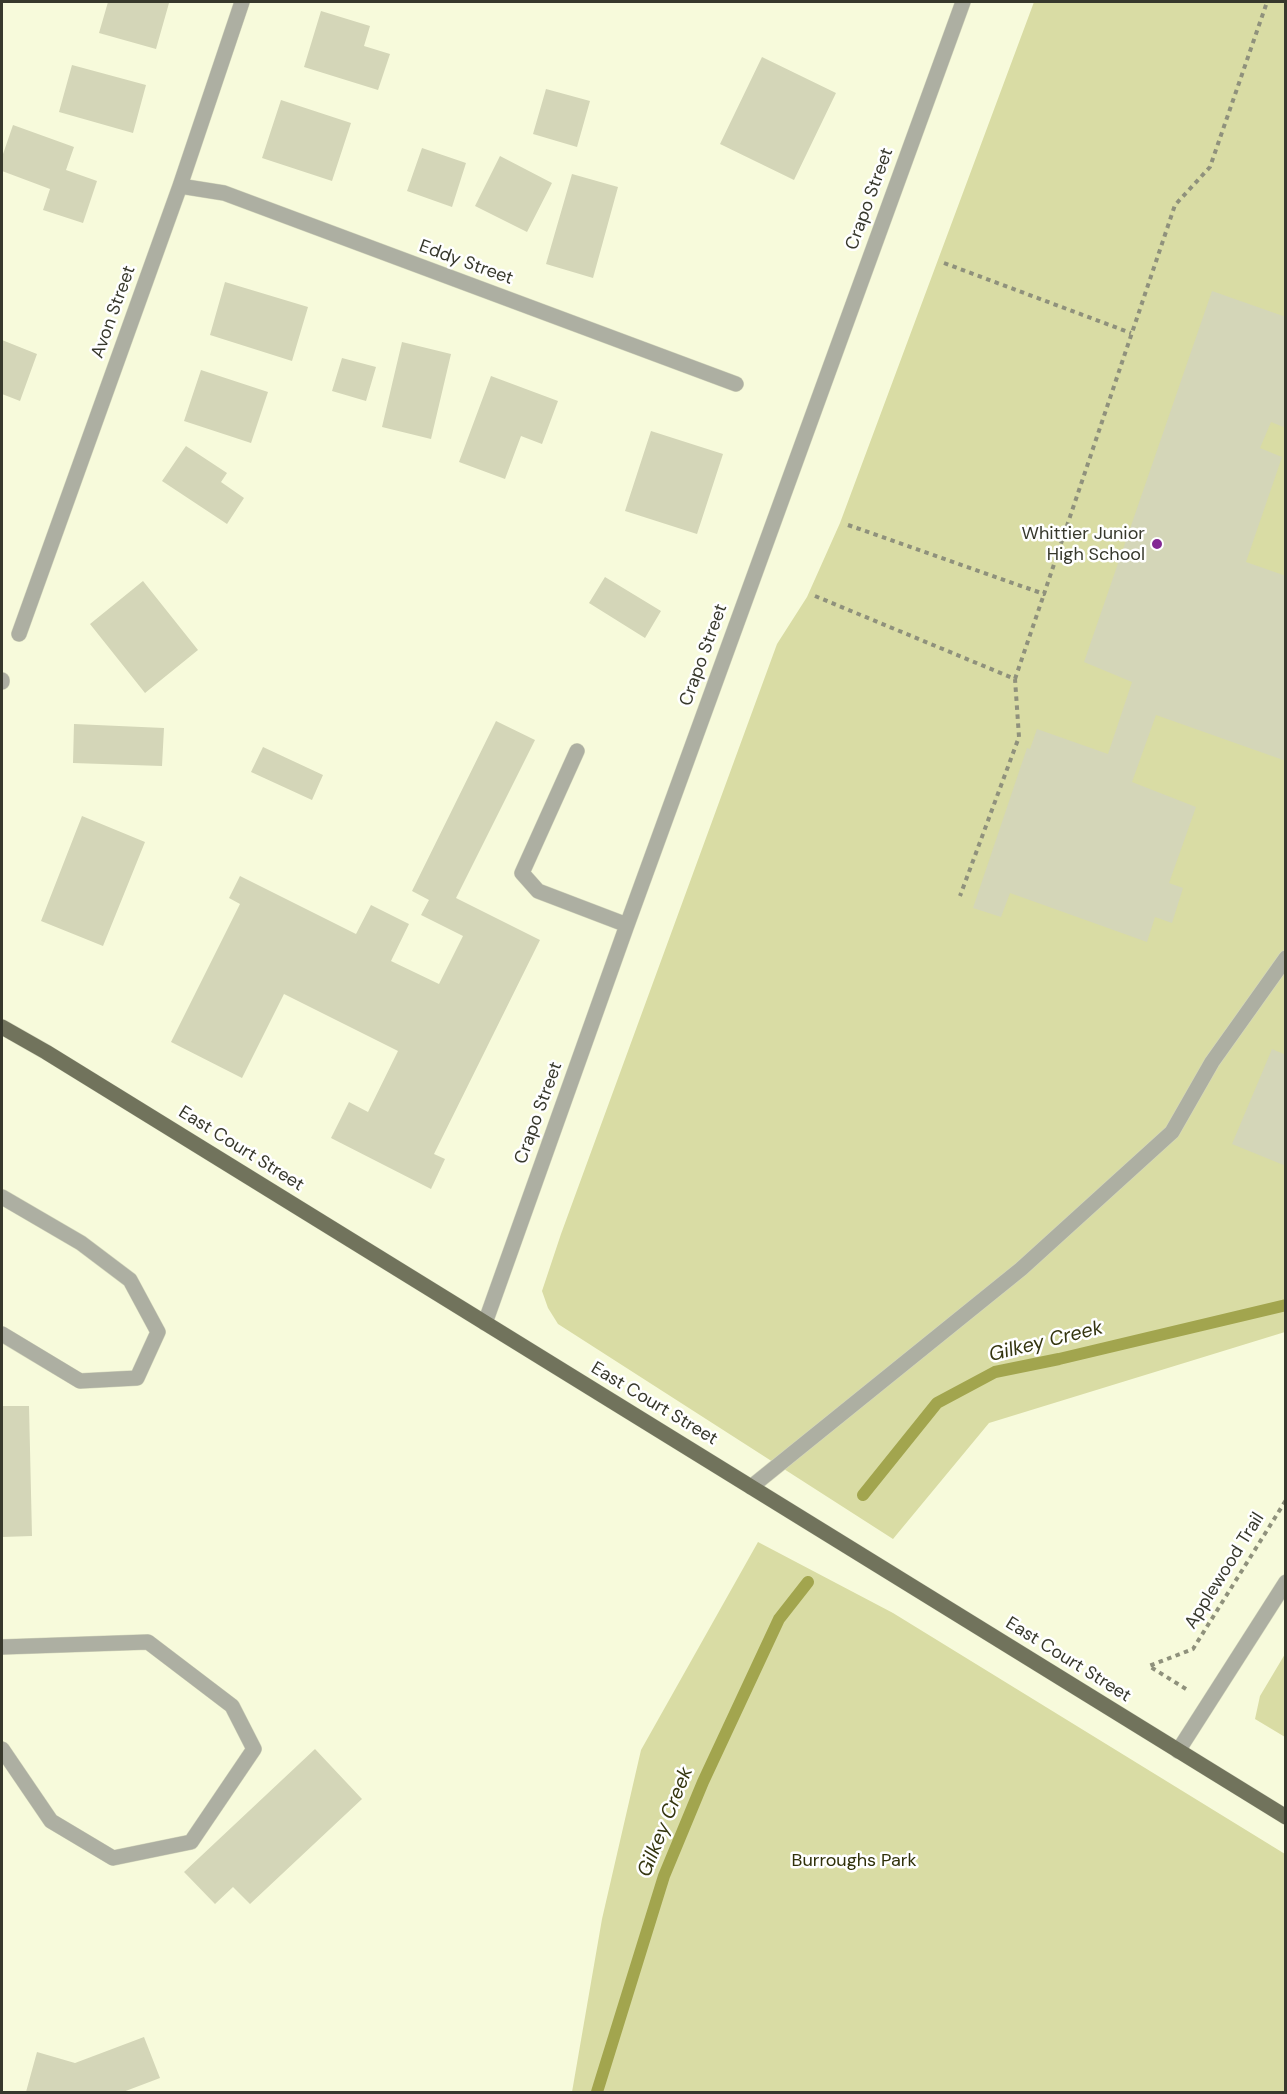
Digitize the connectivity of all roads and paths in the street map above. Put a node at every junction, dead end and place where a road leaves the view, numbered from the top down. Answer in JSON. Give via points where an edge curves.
{"nodes":[{"id":1,"x":242,"y":2,"type":"edge"},
{"id":2,"x":963,"y":2,"type":"edge"},
{"id":3,"x":1267,"y":2,"type":"edge"},
{"id":4,"x":180,"y":186,"type":"junction"},
{"id":5,"x":944,"y":263,"type":"dead end"},
{"id":6,"x":1132,"y":333,"type":"junction"},
{"id":7,"x":736,"y":384,"type":"dead end"},
{"id":8,"x":848,"y":525,"type":"dead end"},
{"id":9,"x":1044,"y":594,"type":"junction"},
{"id":10,"x":815,"y":596,"type":"dead end"},
{"id":11,"x":19,"y":634,"type":"dead end"},
{"id":12,"x":1015,"y":679,"type":"junction"},
{"id":13,"x":578,"y":751,"type":"dead end"},
{"id":14,"x":960,"y":896,"type":"dead end"},
{"id":15,"x":627,"y":925,"type":"junction"},
{"id":16,"x":1286,"y":958,"type":"edge"},
{"id":17,"x":2,"y":1027,"type":"edge"},
{"id":18,"x":2,"y":1197,"type":"edge"},
{"id":19,"x":485,"y":1323,"type":"junction"},
{"id":20,"x":2,"y":1334,"type":"edge"},
{"id":21,"x":751,"y":1486,"type":"junction"},
{"id":22,"x":1286,"y":1500,"type":"edge"},
{"id":23,"x":1286,"y":1582,"type":"edge"},
{"id":24,"x":2,"y":1647,"type":"edge"},
{"id":25,"x":1208,"y":1703,"type":"junction"},
{"id":26,"x":2,"y":1749,"type":"edge"},
{"id":27,"x":1178,"y":1751,"type":"junction"},
{"id":28,"x":1286,"y":1817,"type":"edge"}],
"edges":[{"from":1,"to":4,"type":"street","name":"Avon Street"},
{"from":2,"to":15,"type":"street","name":"Crapo Street"},
{"from":3,"to":6,"type":"path","via":[[1210,167],[1175,205]]},
{"from":4,"to":7,"type":"street","name":"Eddy Street","via":[[224,194]]},
{"from":4,"to":11,"type":"street","name":"Avon Street"},
{"from":5,"to":6,"type":"path"},
{"from":6,"to":9,"type":"path"},
{"from":8,"to":9,"type":"path"},
{"from":9,"to":12,"type":"path"},
{"from":10,"to":12,"type":"path"},
{"from":12,"to":14,"type":"path","via":[[1019,737]]},
{"from":13,"to":15,"type":"street","via":[[522,873],[538,891]]},
{"from":15,"to":19,"type":"street","name":"Crapo Street"},
{"from":16,"to":21,"type":"street","via":[[1212,1062],[1172,1132],[1021,1269]]},
{"from":17,"to":19,"type":"main road","name":"East Court Street"},
{"from":18,"to":20,"type":"street","via":[[81,1243],[130,1280],[158,1332],[137,1378],[80,1381]]},
{"from":19,"to":21,"type":"main road","name":"East Court Street"},
{"from":21,"to":27,"type":"main road","name":"East Court Street"},
{"from":22,"to":25,"type":"path","name":"Applewood Trail","via":[[1193,1649],[1149,1666]]},
{"from":23,"to":25,"type":"street"},
{"from":24,"to":26,"type":"street","via":[[148,1642],[232,1706],[254,1749],[191,1842],[113,1858],[51,1821]]},
{"from":25,"to":27,"type":"street"},
{"from":27,"to":28,"type":"main road","name":"East Court Street"}]}
